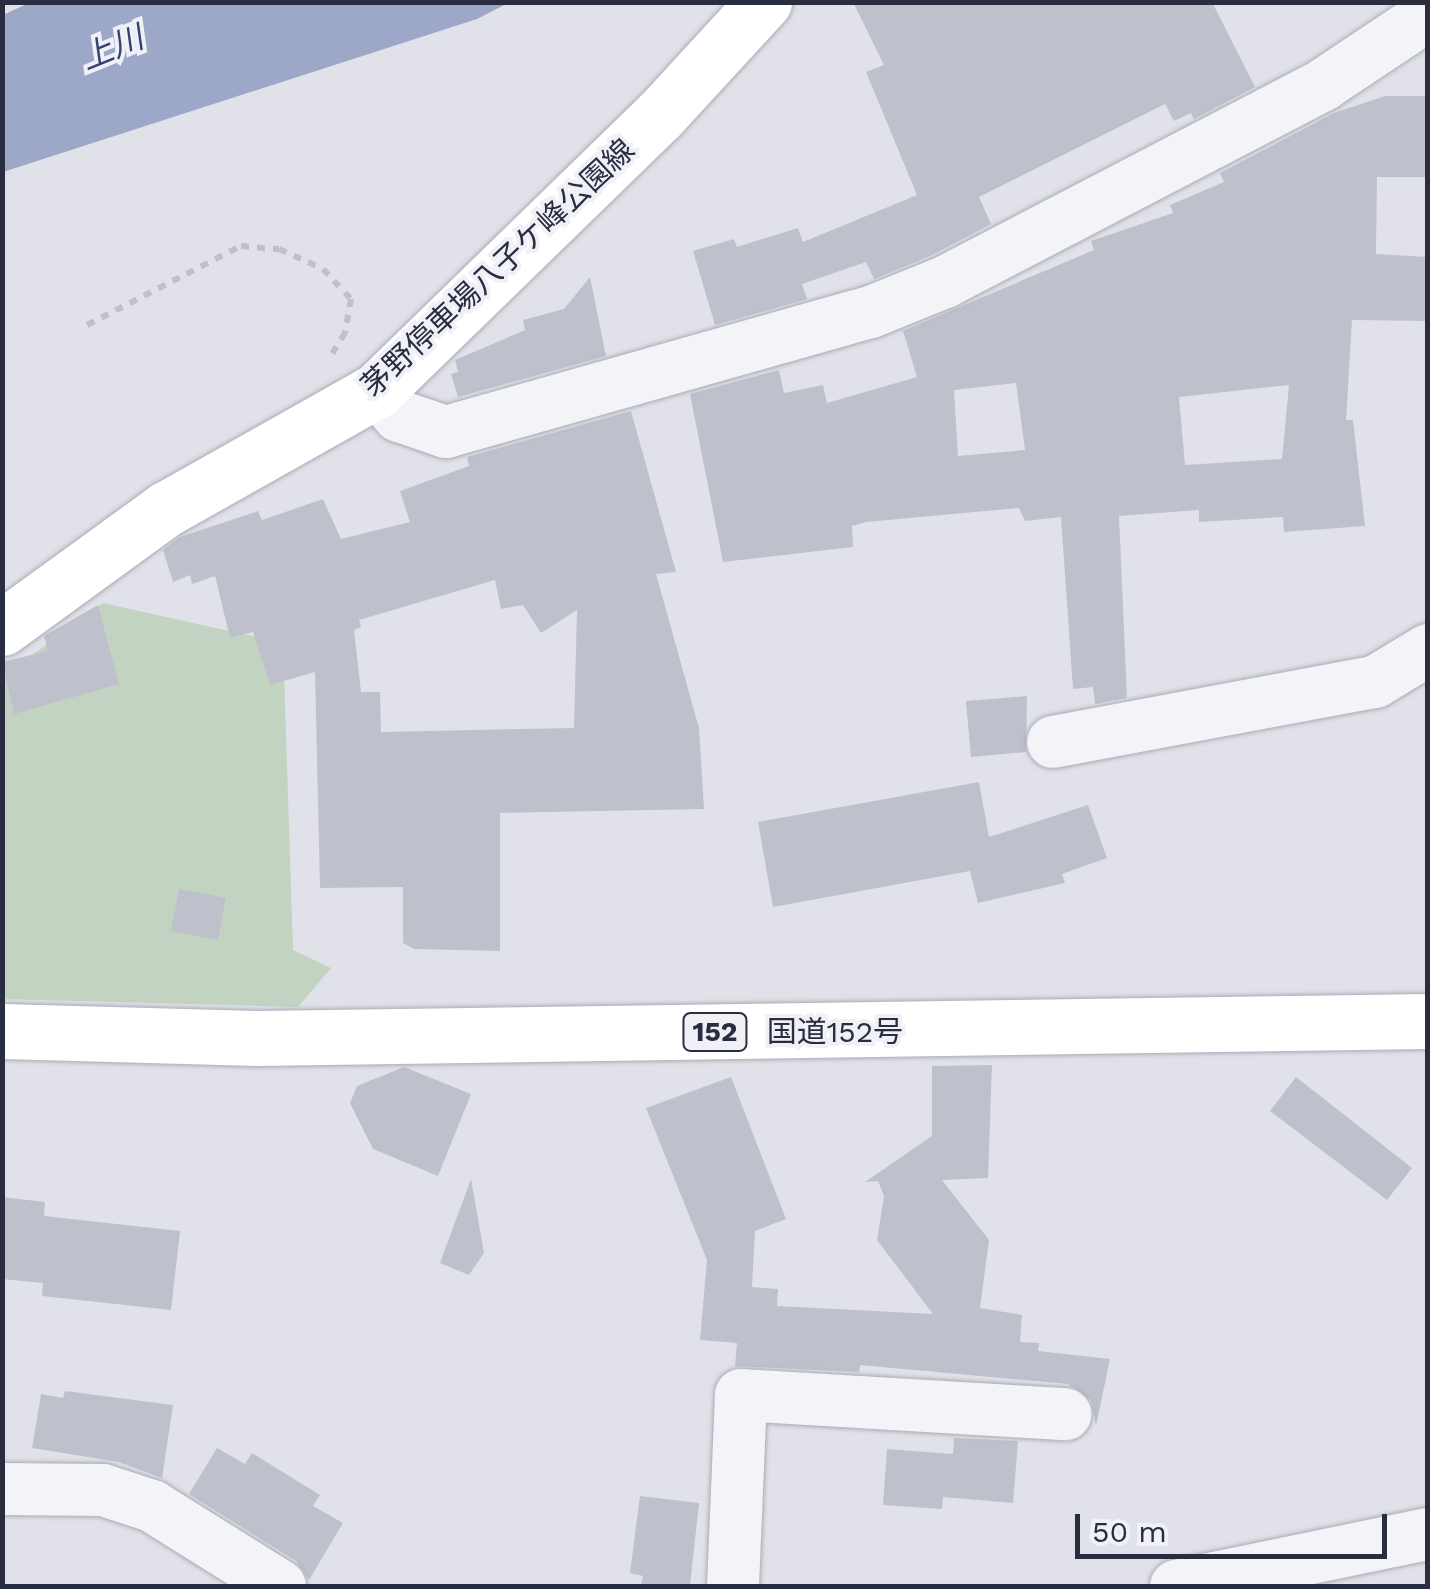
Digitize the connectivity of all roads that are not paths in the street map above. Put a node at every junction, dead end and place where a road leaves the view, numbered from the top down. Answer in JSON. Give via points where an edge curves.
{"nodes":[{"id":1,"x":764,"y":2,"type":"edge"},
{"id":2,"x":1428,"y":15,"type":"edge"},
{"id":3,"x":377,"y":390,"type":"junction"},
{"id":4,"x":8,"y":619,"type":"edge"},
{"id":5,"x":1428,"y":650,"type":"edge"},
{"id":6,"x":1053,"y":742,"type":"dead end"},
{"id":7,"x":1428,"y":1021,"type":"edge"},
{"id":8,"x":2,"y":1030,"type":"edge"},
{"id":9,"x":1065,"y":1414,"type":"dead end"},
{"id":10,"x":2,"y":1490,"type":"edge"},
{"id":11,"x":1428,"y":1534,"type":"edge"},
{"id":12,"x":280,"y":1586,"type":"edge"},
{"id":13,"x":732,"y":1586,"type":"edge"},
{"id":14,"x":1176,"y":1586,"type":"edge"}],
"edges":[{"from":1,"to":3,"type":"main road","name":"茅野停車場八子ケ峰公園線","via":[[660,115]]},
{"from":2,"to":3,"type":"street","via":[[1323,85],[945,282],[871,312],[446,432],[400,416]]},
{"from":3,"to":4,"type":"main road","name":"茅野停車場八子ケ峰公園線","via":[[166,509]]},
{"from":5,"to":6,"type":"street","via":[[1375,682]]},
{"from":7,"to":8,"type":"main road","name":"国道152号","number":"152","via":[[256,1038]]},
{"from":9,"to":13,"type":"street","via":[[740,1395]]},
{"from":10,"to":12,"type":"street","via":[[104,1490],[152,1506]]},
{"from":11,"to":14,"type":"street"}]}
